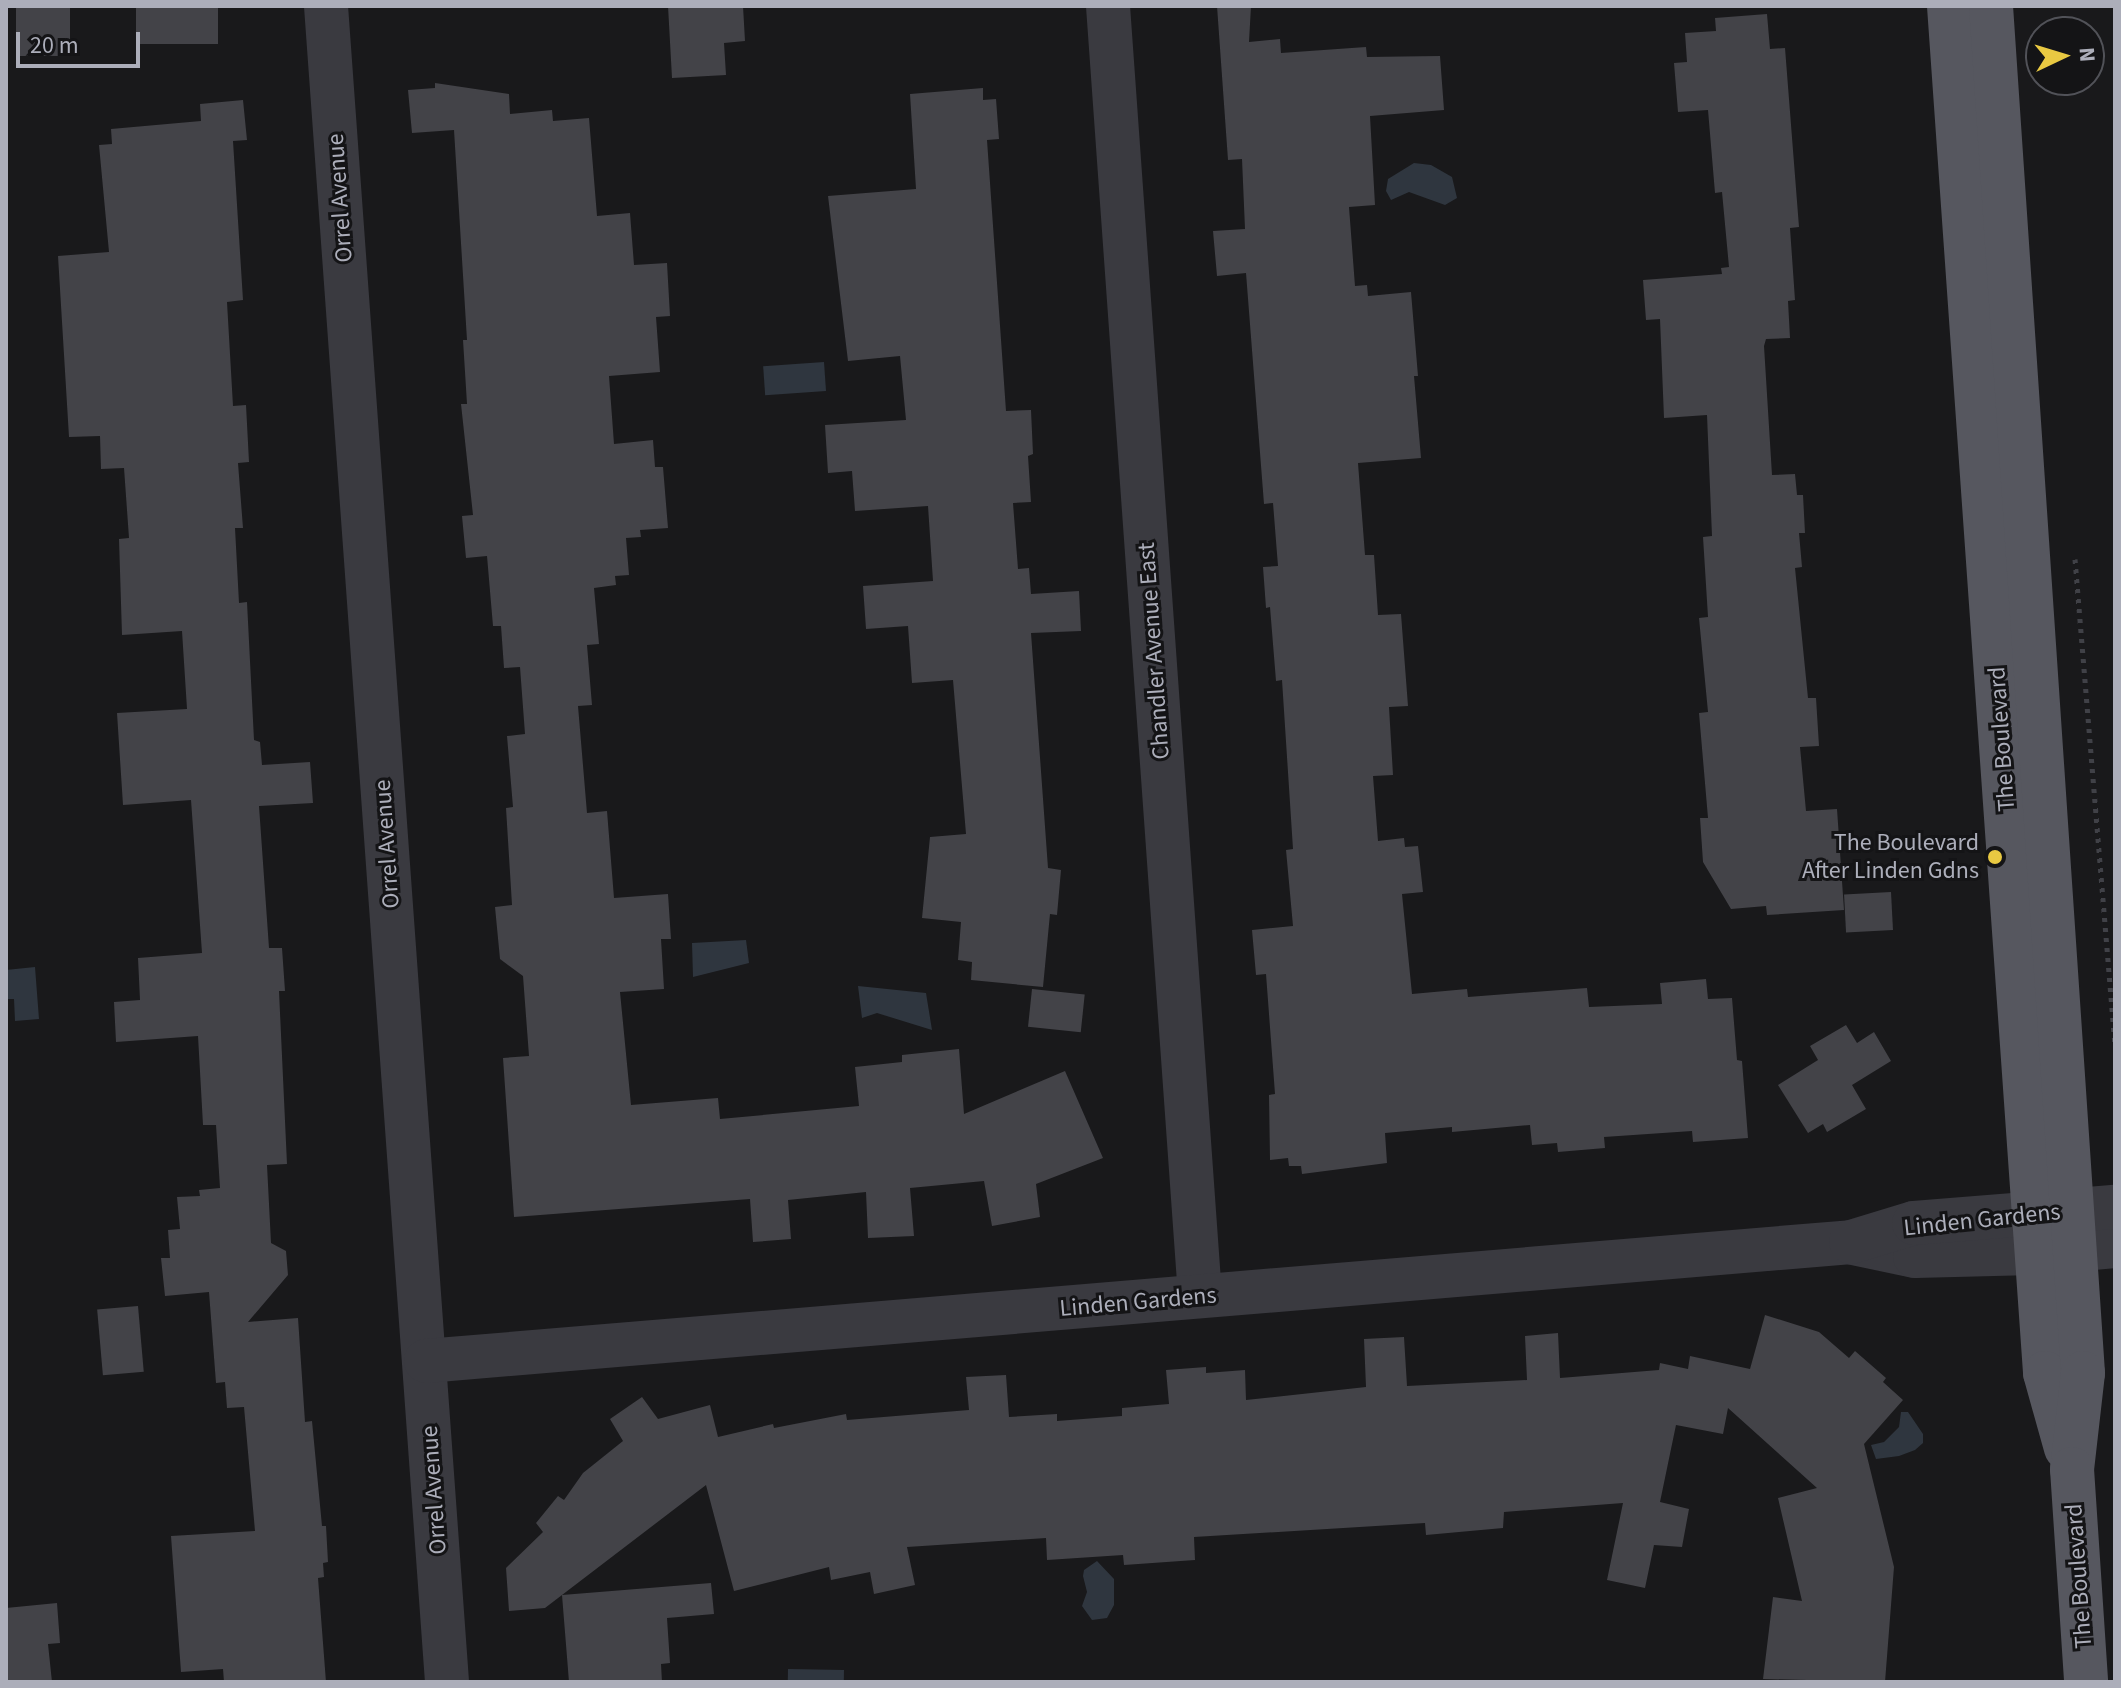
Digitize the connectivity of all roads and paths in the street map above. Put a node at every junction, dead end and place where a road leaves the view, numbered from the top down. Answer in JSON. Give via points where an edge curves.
{"nodes":[{"id":1,"x":326,"y":6,"type":"edge"},
{"id":2,"x":1108,"y":6,"type":"edge"},
{"id":3,"x":1949,"y":6,"type":"edge"},
{"id":4,"x":1991,"y":6,"type":"edge"},
{"id":5,"x":2075,"y":551,"type":"dead end"},
{"id":6,"x":2115,"y":1044,"type":"edge"},
{"id":7,"x":2115,"y":1207,"type":"edge"},
{"id":8,"x":2066,"y":1234,"type":"edge"},
{"id":9,"x":1200,"y":1296,"type":"junction"},
{"id":10,"x":426,"y":1361,"type":"junction"},
{"id":11,"x":447,"y":1682,"type":"edge"},
{"id":12,"x":2086,"y":1682,"type":"edge"}],
"edges":[{"from":1,"to":10,"type":"street","name":"Orrel Avenue"},
{"from":2,"to":9,"type":"street","name":"Chandler Avenue East"},
{"from":3,"to":8,"type":"main road","name":"The Boulevard"},
{"from":4,"to":8,"type":"main road","name":"The Boulevard"},
{"from":5,"to":6,"type":"path"},
{"from":7,"to":8,"type":"street","name":"Linden Gardens"},
{"from":8,"to":9,"type":"street","name":"Linden Gardens","via":[[1915,1256],[1851,1242]]},
{"from":8,"to":12,"type":"main road","name":"The Boulevard","via":[[2083,1373],[2072,1469]]},
{"from":9,"to":10,"type":"street","name":"Linden Gardens"},
{"from":10,"to":11,"type":"street","name":"Orrel Avenue"}]}
